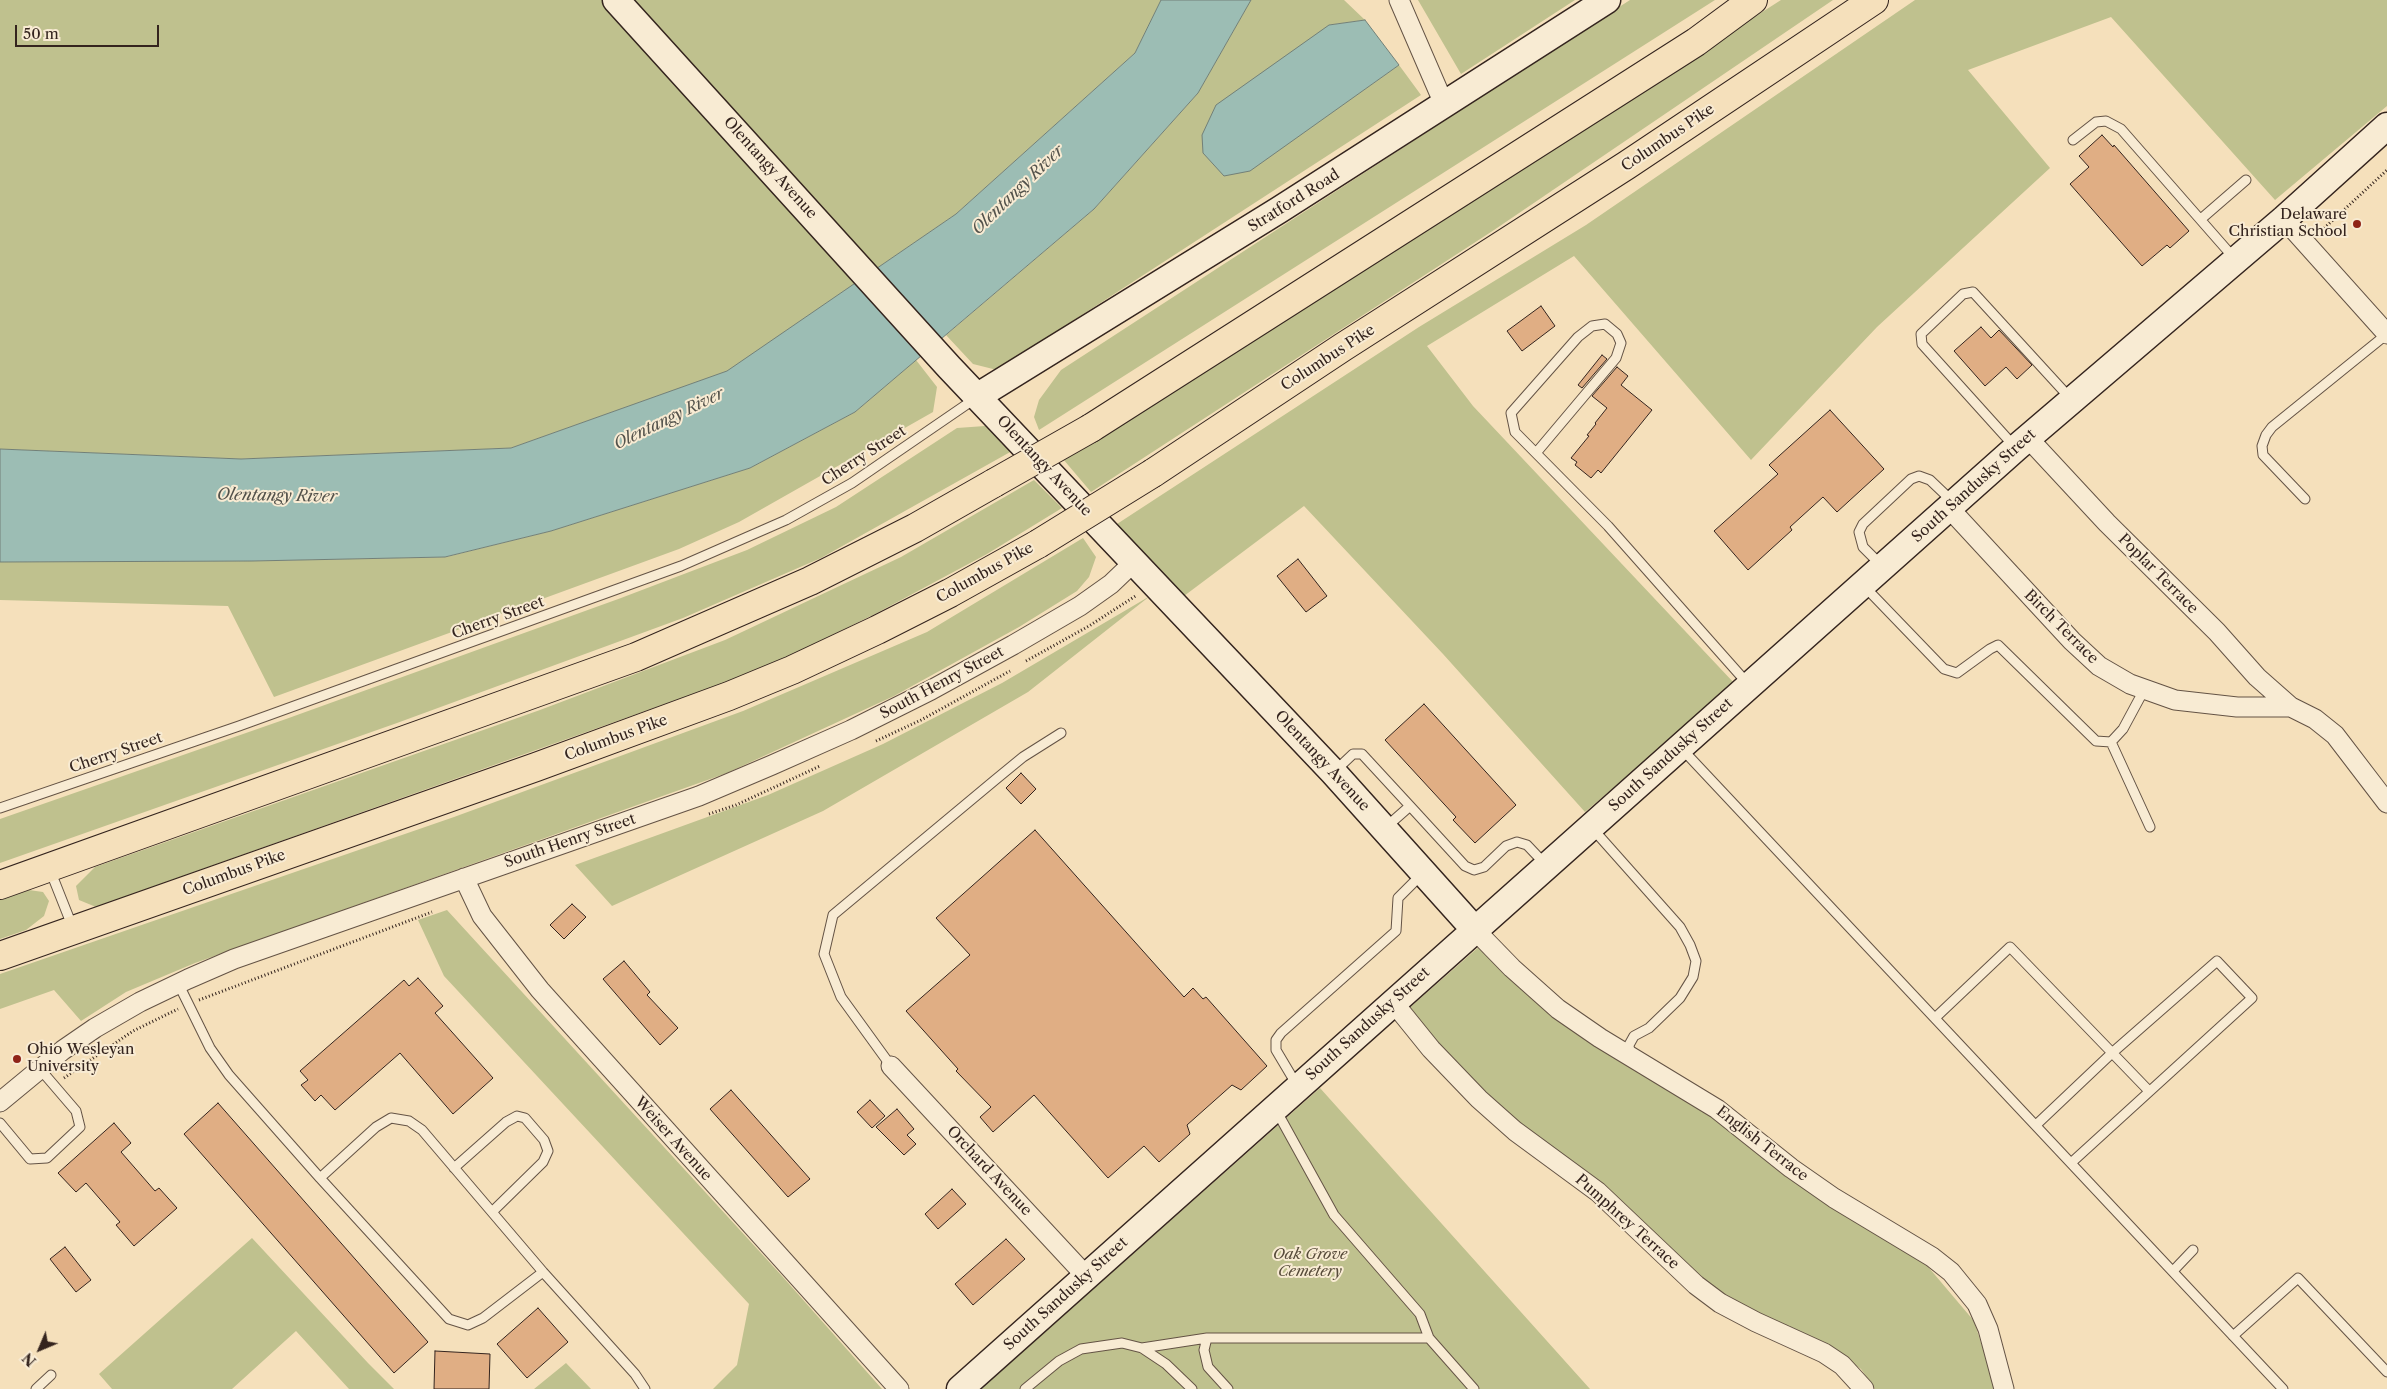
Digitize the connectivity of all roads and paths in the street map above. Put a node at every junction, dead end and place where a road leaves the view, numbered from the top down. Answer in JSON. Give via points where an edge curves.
{"nodes":[{"id":1,"x":616,"y":0,"type":"edge"},
{"id":2,"x":1399,"y":0,"type":"edge"},
{"id":3,"x":1607,"y":0,"type":"edge"},
{"id":4,"x":1753,"y":0,"type":"edge"},
{"id":5,"x":1874,"y":0,"type":"edge"},
{"id":6,"x":1444,"y":104,"type":"junction"},
{"id":7,"x":2387,"y":126,"type":"edge"},
{"id":8,"x":2073,"y":140,"type":"dead end"},
{"id":9,"x":2387,"y":170,"type":"edge"},
{"id":10,"x":2246,"y":180,"type":"dead end"},
{"id":11,"x":2201,"y":219,"type":"junction"},
{"id":12,"x":2284,"y":219,"type":"junction"},
{"id":13,"x":2307,"y":245,"type":"junction"},
{"id":14,"x":2236,"y":260,"type":"junction"},
{"id":15,"x":2387,"y":334,"type":"edge"},
{"id":16,"x":978,"y":396,"type":"junction"},
{"id":17,"x":2072,"y":400,"type":"junction"},
{"id":18,"x":2022,"y":443,"type":"junction"},
{"id":19,"x":1536,"y":453,"type":"junction"},
{"id":20,"x":2305,"y":499,"type":"dead end"},
{"id":21,"x":1952,"y":506,"type":"junction"},
{"id":22,"x":1134,"y":562,"type":"junction"},
{"id":23,"x":1883,"y":567,"type":"junction"},
{"id":24,"x":1863,"y":585,"type":"junction"},
{"id":25,"x":1750,"y":686,"type":"junction"},
{"id":26,"x":2144,"y":690,"type":"junction"},
{"id":27,"x":2291,"y":707,"type":"junction"},
{"id":28,"x":1061,"y":733,"type":"dead end"},
{"id":29,"x":2111,"y":742,"type":"junction"},
{"id":30,"x":1680,"y":747,"type":"junction"},
{"id":31,"x":1333,"y":772,"type":"junction"},
{"id":32,"x":2387,"y":803,"type":"edge"},
{"id":33,"x":1410,"y":806,"type":"junction"},
{"id":34,"x":0,"y":808,"type":"edge"},
{"id":35,"x":1591,"y":826,"type":"junction"},
{"id":36,"x":2150,"y":827,"type":"dead end"},
{"id":37,"x":1385,"y":828,"type":"junction"},
{"id":38,"x":1547,"y":866,"type":"junction"},
{"id":39,"x":49,"y":868,"type":"junction"},
{"id":40,"x":1424,"y":872,"type":"junction"},
{"id":41,"x":464,"y":878,"type":"junction"},
{"id":42,"x":0,"y":885,"type":"edge"},
{"id":43,"x":74,"y":930,"type":"junction"},
{"id":44,"x":1475,"y":930,"type":"junction"},
{"id":45,"x":0,"y":956,"type":"edge"},
{"id":46,"x":178,"y":983,"type":"junction"},
{"id":47,"x":1394,"y":1002,"type":"junction"},
{"id":48,"x":1935,"y":1018,"type":"junction"},
{"id":49,"x":2112,"y":1053,"type":"junction"},
{"id":50,"x":1630,"y":1056,"type":"junction"},
{"id":51,"x":891,"y":1066,"type":"joint"},
{"id":52,"x":40,"y":1069,"type":"junction"},
{"id":53,"x":1298,"y":1087,"type":"junction"},
{"id":54,"x":2149,"y":1092,"type":"junction"},
{"id":55,"x":0,"y":1102,"type":"edge"},
{"id":56,"x":1275,"y":1108,"type":"junction"},
{"id":57,"x":0,"y":1123,"type":"edge"},
{"id":58,"x":2036,"y":1125,"type":"junction"},
{"id":59,"x":2071,"y":1163,"type":"junction"},
{"id":60,"x":454,"y":1168,"type":"junction"},
{"id":61,"x":320,"y":1178,"type":"junction"},
{"id":62,"x":492,"y":1212,"type":"junction"},
{"id":63,"x":2193,"y":1250,"type":"dead end"},
{"id":64,"x":2173,"y":1271,"type":"junction"},
{"id":65,"x":543,"y":1272,"type":"junction"},
{"id":66,"x":1086,"y":1276,"type":"junction"},
{"id":67,"x":2233,"y":1336,"type":"junction"},
{"id":68,"x":1207,"y":1338,"type":"junction"},
{"id":69,"x":1429,"y":1338,"type":"junction"},
{"id":70,"x":1142,"y":1348,"type":"junction"},
{"id":71,"x":2387,"y":1372,"type":"edge"},
{"id":72,"x":52,"y":1375,"type":"dead end"},
{"id":73,"x":36,"y":1389,"type":"edge"},
{"id":74,"x":645,"y":1389,"type":"edge"},
{"id":75,"x":899,"y":1389,"type":"edge"},
{"id":76,"x":960,"y":1389,"type":"edge"},
{"id":77,"x":1025,"y":1389,"type":"edge"},
{"id":78,"x":1192,"y":1389,"type":"edge"},
{"id":79,"x":1228,"y":1389,"type":"edge"},
{"id":80,"x":1474,"y":1389,"type":"edge"},
{"id":81,"x":1864,"y":1389,"type":"edge"},
{"id":82,"x":2004,"y":1389,"type":"edge"},
{"id":83,"x":2283,"y":1389,"type":"edge"}],
"edges":[{"from":1,"to":16,"type":"street","name":"Olentangy Avenue"},
{"from":2,"to":6,"type":"street"},
{"from":3,"to":6,"type":"street","name":"Stratford Road"},
{"from":4,"to":39,"type":"highway","bridge":true,"via":[[1696,42],[1091,428],[915,528],[810,581],[636,657]]},
{"from":5,"to":43,"type":"highway","name":"Columbus Pike","bridge":true,"via":[[1153,473],[1038,544],[950,593],[792,670],[729,696]]},
{"from":6,"to":16,"type":"street","name":"Stratford Road","via":[[1120,310]]},
{"from":7,"to":12,"type":"street","name":"South Sandusky Street"},
{"from":8,"to":11,"type":"lane","via":[[2096,122],[2106,121],[2121,128]]},
{"from":9,"to":13,"type":"path"},
{"from":10,"to":11,"type":"lane"},
{"from":11,"to":14,"type":"lane"},
{"from":12,"to":13,"type":"street"},
{"from":12,"to":14,"type":"street","name":"South Sandusky Street"},
{"from":13,"to":15,"type":"street"},
{"from":14,"to":17,"type":"street","name":"South Sandusky Street"},
{"from":15,"to":20,"type":"lane","via":[[2266,435],[2263,455]]},
{"from":16,"to":22,"type":"street","name":"Olentangy Avenue"},
{"from":16,"to":34,"type":"lane","name":"Cherry Street","via":[[819,502],[681,566],[239,726]]},
{"from":17,"to":18,"type":"street","name":"South Sandusky Street"},
{"from":17,"to":18,"type":"lane","via":[[1973,292],[1963,294],[1921,334],[1922,344]]},
{"from":18,"to":21,"type":"street","name":"South Sandusky Street"},
{"from":18,"to":27,"type":"street","name":"Poplar Terrace"},
{"from":19,"to":19,"type":"lane","via":[[1515,432],[1511,413],[1578,337],[1592,326],[1605,324],[1617,334],[1621,343],[1616,358]]},
{"from":19,"to":25,"type":"lane","via":[[1608,526]]},
{"from":21,"to":23,"type":"street","name":"South Sandusky Street"},
{"from":21,"to":23,"type":"lane","via":[[1930,480],[1919,476],[1912,479],[1863,524],[1859,532],[1864,547]]},
{"from":21,"to":26,"type":"street","name":"Birch Terrace","via":[[2072,641],[2099,666]]},
{"from":22,"to":31,"type":"street","name":"Olentangy Avenue"},
{"from":22,"to":41,"type":"street","name":"South Henry Street","via":[[1111,584],[1080,606],[939,686],[851,730],[699,796]]},
{"from":23,"to":24,"type":"street","name":"South Sandusky Street"},
{"from":24,"to":25,"type":"street","name":"South Sandusky Street"},
{"from":24,"to":29,"type":"lane","via":[[1944,669],[1957,673],[1998,645],[2096,741]]},
{"from":25,"to":30,"type":"street","name":"South Sandusky Street"},
{"from":26,"to":27,"type":"street","name":"Birch Terrace","via":[[2175,700],[2236,707]]},
{"from":26,"to":29,"type":"lane","via":[[2123,730]]},
{"from":27,"to":32,"type":"street","via":[[2315,719],[2335,735]]},
{"from":28,"to":51,"type":"lane","via":[[1023,757],[833,915],[824,954],[841,998]]},
{"from":29,"to":36,"type":"lane"},
{"from":30,"to":35,"type":"street","name":"South Sandusky Street"},
{"from":30,"to":48,"type":"lane"},
{"from":31,"to":33,"type":"lane","via":[[1352,754],[1362,754]]},
{"from":31,"to":37,"type":"street","name":"Olentangy Avenue"},
{"from":33,"to":37,"type":"lane"},
{"from":33,"to":38,"type":"lane","via":[[1465,866],[1474,870],[1484,867],[1506,846],[1517,842],[1527,845]]},
{"from":35,"to":38,"type":"street","name":"South Sandusky Street"},
{"from":35,"to":50,"type":"lane","via":[[1680,927],[1696,961],[1693,977],[1680,998],[1649,1028],[1634,1036],[1629,1045]]},
{"from":37,"to":40,"type":"street","name":"Olentangy Avenue"},
{"from":38,"to":44,"type":"street","name":"South Sandusky Street"},
{"from":39,"to":42,"type":"highway"},
{"from":39,"to":43,"type":"lane"},
{"from":40,"to":44,"type":"street","name":"Olentangy Avenue"},
{"from":40,"to":53,"type":"lane","via":[[1398,898],[1396,931],[1276,1040],[1276,1050]]},
{"from":41,"to":46,"type":"street","name":"South Henry Street","via":[[234,959]]},
{"from":41,"to":75,"type":"street","name":"Weiser Avenue","via":[[482,916],[540,990]]},
{"from":43,"to":45,"type":"highway","name":"Columbus Pike"},
{"from":44,"to":47,"type":"street","name":"South Sandusky Street"},
{"from":44,"to":50,"type":"street","name":"English Terrace","via":[[1558,1009]]},
{"from":46,"to":52,"type":"street","name":"South Henry Street","via":[[95,1028]]},
{"from":46,"to":61,"type":"lane","via":[[210,1048],[229,1075]]},
{"from":47,"to":53,"type":"street","name":"South Sandusky Street"},
{"from":47,"to":81,"type":"street","name":"Pumphrey Terrace","via":[[1431,1049],[1479,1100],[1515,1131],[1598,1192],[1696,1285],[1720,1303],[1842,1364]]},
{"from":48,"to":49,"type":"lane","via":[[2010,947]]},
{"from":48,"to":58,"type":"lane"},
{"from":49,"to":54,"type":"lane"},
{"from":49,"to":54,"type":"lane","via":[[2217,961],[2252,998]]},
{"from":49,"to":58,"type":"lane"},
{"from":50,"to":82,"type":"street","name":"English Terrace","via":[[1717,1109],[1834,1198],[1932,1257],[1951,1272],[1977,1304],[1988,1329]]},
{"from":51,"to":66,"type":"street","name":"Orchard Avenue"},
{"from":52,"to":55,"type":"street","name":"South Henry Street"},
{"from":52,"to":57,"type":"lane","via":[[76,1111],[80,1127],[47,1158],[30,1159]]},
{"from":53,"to":56,"type":"street","name":"South Sandusky Street"},
{"from":54,"to":59,"type":"lane"},
{"from":56,"to":66,"type":"street","name":"South Sandusky Street"},
{"from":56,"to":69,"type":"lane","via":[[1334,1215],[1420,1314]]},
{"from":58,"to":59,"type":"lane"},
{"from":59,"to":64,"type":"lane"},
{"from":60,"to":61,"type":"lane","via":[[422,1130],[409,1121],[390,1118]]},
{"from":60,"to":62,"type":"lane"},
{"from":60,"to":62,"type":"lane","via":[[506,1122],[518,1116],[525,1118],[544,1140],[548,1151],[543,1162]]},
{"from":61,"to":65,"type":"lane","via":[[449,1319],[468,1325],[483,1318]]},
{"from":62,"to":65,"type":"lane"},
{"from":63,"to":64,"type":"lane"},
{"from":64,"to":67,"type":"lane"},
{"from":65,"to":74,"type":"lane"},
{"from":66,"to":76,"type":"street","name":"South Sandusky Street"},
{"from":67,"to":71,"type":"lane","via":[[2298,1278]]},
{"from":67,"to":83,"type":"lane"},
{"from":68,"to":69,"type":"lane"},
{"from":68,"to":70,"type":"lane"},
{"from":68,"to":79,"type":"lane","via":[[1204,1350],[1208,1367]]},
{"from":69,"to":80,"type":"lane"},
{"from":70,"to":77,"type":"lane","via":[[1122,1343],[1081,1349],[1059,1361]]},
{"from":70,"to":78,"type":"lane","via":[[1166,1364]]},
{"from":72,"to":73,"type":"lane"}]}
